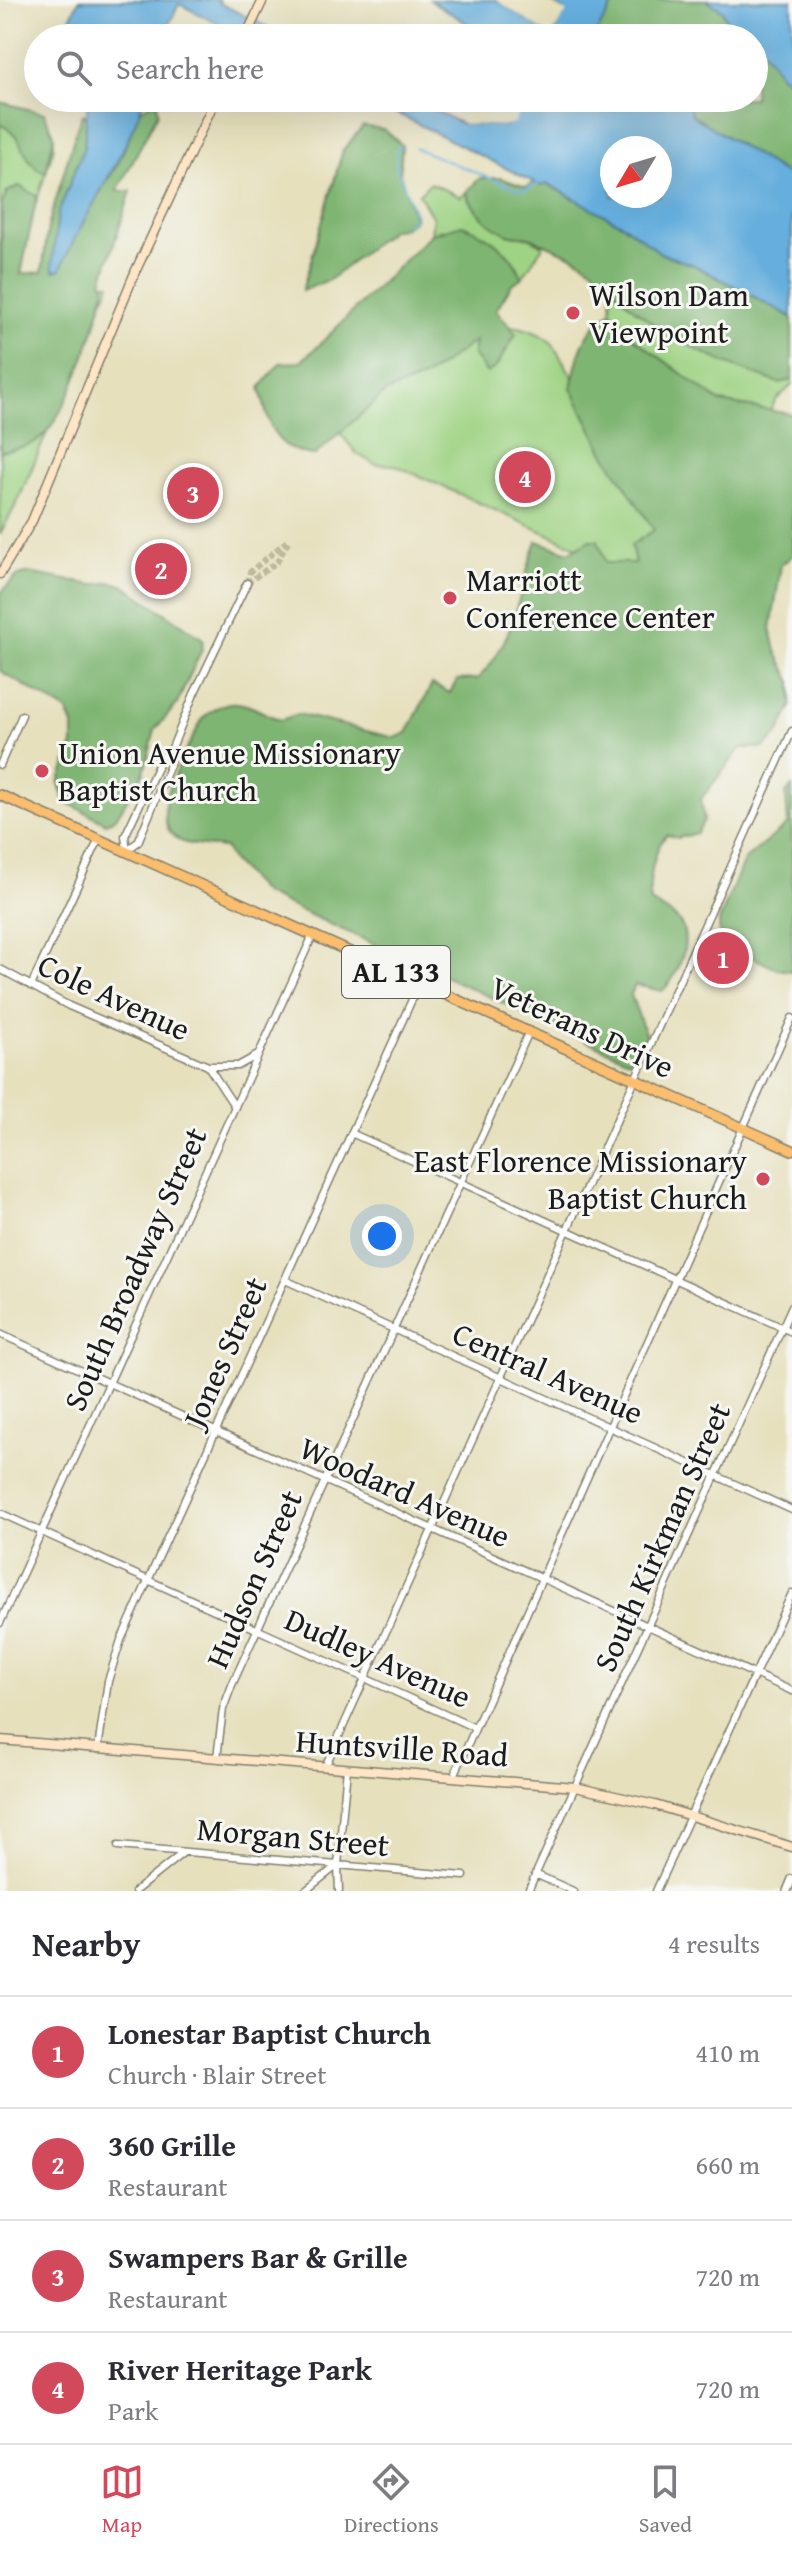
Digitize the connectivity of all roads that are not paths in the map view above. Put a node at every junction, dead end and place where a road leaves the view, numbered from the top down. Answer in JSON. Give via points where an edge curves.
{"nodes":[{"id":1,"x":263,"y":0,"type":"edge"},
{"id":2,"x":252,"y":24,"type":"edge"},
{"id":3,"x":209,"y":112,"type":"edge"},
{"id":4,"x":0,"y":574,"type":"edge"},
{"id":5,"x":247,"y":583,"type":"dead end"},
{"id":6,"x":22,"y":715,"type":"dead end"},
{"id":7,"x":792,"y":731,"type":"edge"},
{"id":8,"x":172,"y":748,"type":"junction"},
{"id":9,"x":0,"y":765,"type":"edge"},
{"id":10,"x":0,"y":795,"type":"edge"},
{"id":11,"x":99,"y":839,"type":"junction"},
{"id":12,"x":127,"y":850,"type":"junction"},
{"id":13,"x":313,"y":935,"type":"junction"},
{"id":14,"x":0,"y":969,"type":"edge"},
{"id":15,"x":420,"y":982,"type":"junction"},
{"id":16,"x":31,"y":986,"type":"junction"},
{"id":17,"x":792,"y":1018,"type":"edge"},
{"id":18,"x":529,"y":1032,"type":"junction"},
{"id":19,"x":261,"y":1050,"type":"junction"},
{"id":20,"x":208,"y":1066,"type":"junction"},
{"id":21,"x":634,"y":1079,"type":"junction"},
{"id":22,"x":235,"y":1107,"type":"junction"},
{"id":23,"x":744,"y":1129,"type":"junction"},
{"id":24,"x":351,"y":1133,"type":"junction"},
{"id":25,"x":792,"y":1150,"type":"edge"},
{"id":26,"x":461,"y":1182,"type":"junction"},
{"id":27,"x":566,"y":1230,"type":"junction"},
{"id":28,"x":676,"y":1279,"type":"junction"},
{"id":29,"x":285,"y":1280,"type":"junction"},
{"id":30,"x":792,"y":1306,"type":"edge"},
{"id":31,"x":782,"y":1327,"type":"junction"},
{"id":32,"x":394,"y":1329,"type":"junction"},
{"id":33,"x":792,"y":1332,"type":"edge"},
{"id":34,"x":1,"y":1336,"type":"edge"},
{"id":35,"x":499,"y":1377,"type":"junction"},
{"id":36,"x":109,"y":1383,"type":"junction"},
{"id":37,"x":610,"y":1427,"type":"junction"},
{"id":38,"x":215,"y":1433,"type":"junction"},
{"id":39,"x":716,"y":1475,"type":"junction"},
{"id":40,"x":325,"y":1481,"type":"junction"},
{"id":41,"x":792,"y":1510,"type":"edge"},
{"id":42,"x":0,"y":1513,"type":"edge"},
{"id":43,"x":431,"y":1530,"type":"junction"},
{"id":44,"x":42,"y":1532,"type":"junction"},
{"id":45,"x":541,"y":1579,"type":"junction"},
{"id":46,"x":149,"y":1580,"type":"junction"},
{"id":47,"x":792,"y":1593,"type":"edge"},
{"id":48,"x":0,"y":1623,"type":"edge"},
{"id":49,"x":648,"y":1627,"type":"junction"},
{"id":50,"x":257,"y":1629,"type":"junction"},
{"id":51,"x":755,"y":1675,"type":"junction"},
{"id":52,"x":365,"y":1678,"type":"junction"},
{"id":53,"x":792,"y":1691,"type":"edge"},
{"id":54,"x":475,"y":1728,"type":"junction"},
{"id":55,"x":0,"y":1740,"type":"edge"},
{"id":56,"x":98,"y":1749,"type":"junction"},
{"id":57,"x":217,"y":1758,"type":"junction"},
{"id":58,"x":325,"y":1767,"type":"junction"},
{"id":59,"x":347,"y":1768,"type":"junction"},
{"id":60,"x":454,"y":1776,"type":"junction"},
{"id":61,"x":575,"y":1787,"type":"junction"},
{"id":62,"x":691,"y":1816,"type":"junction"},
{"id":63,"x":118,"y":1846,"type":"dead end"},
{"id":64,"x":792,"y":1847,"type":"edge"},
{"id":65,"x":184,"y":1852,"type":"junction"},
{"id":66,"x":338,"y":1865,"type":"junction"},
{"id":67,"x":535,"y":1874,"type":"junction"},
{"id":68,"x":464,"y":1876,"type":"dead end"},
{"id":69,"x":792,"y":1879,"type":"edge"},
{"id":70,"x":135,"y":1891,"type":"edge"},
{"id":71,"x":305,"y":1891,"type":"edge"},
{"id":72,"x":339,"y":1891,"type":"edge"},
{"id":73,"x":528,"y":1891,"type":"edge"},
{"id":74,"x":573,"y":1891,"type":"edge"},
{"id":75,"x":656,"y":1891,"type":"edge"},
{"id":76,"x":787,"y":1891,"type":"edge"}],
"edges":[{"from":1,"to":2,"type":"main road"},
{"from":3,"to":4,"type":"main road","via":[[136,270],[32,521]]},
{"from":5,"to":8,"type":"street"},
{"from":6,"to":9,"type":"street"},
{"from":7,"to":21,"type":"street"},
{"from":8,"to":12,"type":"street","via":[[138,842]]},
{"from":8,"to":12,"type":"street","via":[[161,759],[125,836]]},
{"from":10,"to":11,"type":"main road","name":"Veterans Drive","number":"AL 133"},
{"from":11,"to":12,"type":"main road","name":"Veterans Drive","number":"AL 133"},
{"from":11,"to":16,"type":"street"},
{"from":12,"to":13,"type":"main road","name":"Veterans Drive","number":"AL 133"},
{"from":13,"to":15,"type":"main road","name":"Veterans Drive","number":"AL 133"},
{"from":13,"to":19,"type":"street","name":"South Broadway Street"},
{"from":14,"to":16,"type":"street","name":"Cole Avenue"},
{"from":15,"to":18,"type":"main road","name":"Veterans Drive","number":"AL 133"},
{"from":15,"to":24,"type":"street","name":"Jones Street"},
{"from":16,"to":20,"type":"street","name":"Cole Avenue"},
{"from":17,"to":23,"type":"street"},
{"from":18,"to":21,"type":"main road","name":"Veterans Drive","number":"AL 133"},
{"from":18,"to":26,"type":"street","name":"Hudson Street"},
{"from":19,"to":20,"type":"street","name":"Cole Avenue","via":[[254,1060],[238,1066]]},
{"from":19,"to":22,"type":"street","name":"South Broadway Street"},
{"from":20,"to":22,"type":"street","name":"Cole Avenue"},
{"from":21,"to":23,"type":"main road","name":"Veterans Drive","number":"AL 133"},
{"from":21,"to":27,"type":"street"},
{"from":22,"to":36,"type":"street","name":"South Broadway Street"},
{"from":23,"to":25,"type":"main road","name":"Veterans Drive","number":"AL 133"},
{"from":23,"to":28,"type":"street"},
{"from":24,"to":26,"type":"street"},
{"from":24,"to":29,"type":"street","name":"Jones Street"},
{"from":26,"to":27,"type":"street"},
{"from":26,"to":32,"type":"street","name":"Hudson Street"},
{"from":27,"to":28,"type":"street"},
{"from":27,"to":35,"type":"street"},
{"from":28,"to":31,"type":"street"},
{"from":28,"to":37,"type":"street"},
{"from":29,"to":32,"type":"street","name":"Central Avenue"},
{"from":29,"to":38,"type":"street","name":"Jones Street"},
{"from":30,"to":31,"type":"street","name":"South Kirkman Street"},
{"from":31,"to":33,"type":"street"},
{"from":31,"to":39,"type":"street","name":"South Kirkman Street"},
{"from":32,"to":35,"type":"street","name":"Central Avenue"},
{"from":32,"to":40,"type":"street","name":"Hudson Street"},
{"from":34,"to":36,"type":"street","name":"Woodard Avenue"},
{"from":35,"to":37,"type":"street","name":"Central Avenue"},
{"from":35,"to":43,"type":"street"},
{"from":36,"to":38,"type":"street","name":"Woodard Avenue"},
{"from":36,"to":44,"type":"street","name":"South Broadway Street"},
{"from":37,"to":39,"type":"street","name":"Central Avenue"},
{"from":37,"to":45,"type":"street"},
{"from":38,"to":40,"type":"street","name":"Woodard Avenue"},
{"from":38,"to":46,"type":"street","name":"Jones Street"},
{"from":39,"to":41,"type":"street","name":"Central Avenue"},
{"from":39,"to":49,"type":"street","name":"South Kirkman Street"},
{"from":40,"to":43,"type":"street","name":"Woodard Avenue"},
{"from":40,"to":50,"type":"street","name":"Hudson Street"},
{"from":42,"to":44,"type":"street","name":"Dudley Avenue"},
{"from":43,"to":45,"type":"street","name":"Woodard Avenue"},
{"from":43,"to":52,"type":"street"},
{"from":44,"to":46,"type":"street","name":"Dudley Avenue"},
{"from":44,"to":48,"type":"street","name":"South Broadway Street"},
{"from":45,"to":49,"type":"street","name":"Woodard Avenue"},
{"from":45,"to":54,"type":"street"},
{"from":46,"to":50,"type":"street","name":"Dudley Avenue"},
{"from":46,"to":56,"type":"street","name":"Jones Street","via":[[112,1664]]},
{"from":47,"to":51,"type":"street"},
{"from":49,"to":51,"type":"street","name":"Woodard Avenue"},
{"from":49,"to":61,"type":"street","name":"South Kirkman Street"},
{"from":50,"to":52,"type":"street","name":"Dudley Avenue"},
{"from":50,"to":57,"type":"street","name":"Hudson Street","via":[[223,1709]]},
{"from":51,"to":53,"type":"street","name":"Woodard Avenue"},
{"from":51,"to":62,"type":"street"},
{"from":52,"to":54,"type":"street","name":"Dudley Avenue"},
{"from":52,"to":58,"type":"street"},
{"from":54,"to":60,"type":"street"},
{"from":55,"to":56,"type":"main road","name":"Huntsville Road"},
{"from":56,"to":57,"type":"main road","name":"Huntsville Road"},
{"from":57,"to":58,"type":"main road","name":"Huntsville Road"},
{"from":58,"to":59,"type":"main road","name":"Huntsville Road"},
{"from":59,"to":60,"type":"main road","name":"Huntsville Road"},
{"from":59,"to":66,"type":"street"},
{"from":60,"to":61,"type":"main road","name":"Huntsville Road"},
{"from":61,"to":62,"type":"main road","name":"Huntsville Road"},
{"from":61,"to":67,"type":"street","name":"South Kirkman Street"},
{"from":62,"to":64,"type":"main road","name":"Huntsville Road"},
{"from":62,"to":75,"type":"street"},
{"from":63,"to":65,"type":"street","name":"Morgan Street"},
{"from":65,"to":66,"type":"street","name":"Morgan Street"},
{"from":65,"to":70,"type":"street"},
{"from":66,"to":68,"type":"street","name":"Morgan Street"},
{"from":66,"to":71,"type":"street"},
{"from":66,"to":72,"type":"street"},
{"from":67,"to":73,"type":"street","name":"South Kirkman Street"},
{"from":67,"to":74,"type":"street"},
{"from":69,"to":76,"type":"street"}]}
